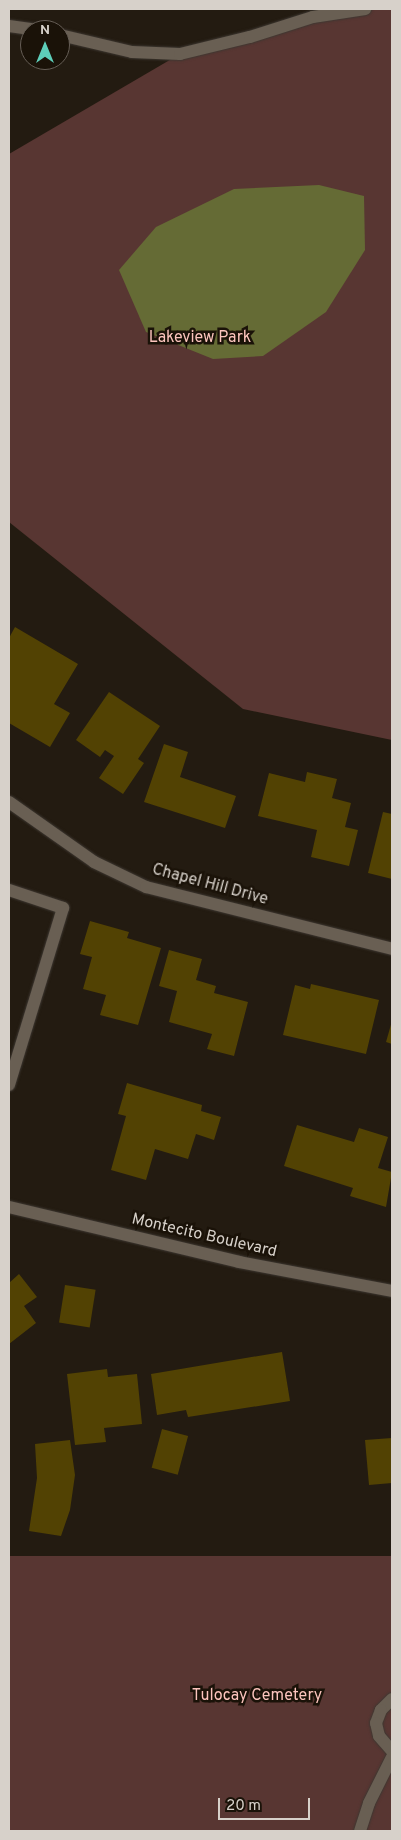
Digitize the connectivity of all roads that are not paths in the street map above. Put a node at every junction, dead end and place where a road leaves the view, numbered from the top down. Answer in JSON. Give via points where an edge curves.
{"nodes":[{"id":1,"x":365,"y":9,"type":"edge"},
{"id":2,"x":70,"y":38,"type":"edge"},
{"id":3,"x":9,"y":802,"type":"edge"},
{"id":4,"x":9,"y":890,"type":"edge"},
{"id":5,"x":392,"y":949,"type":"edge"},
{"id":6,"x":9,"y":1085,"type":"edge"},
{"id":7,"x":9,"y":1207,"type":"edge"},
{"id":8,"x":392,"y":1291,"type":"edge"},
{"id":9,"x":392,"y":1699,"type":"edge"},
{"id":10,"x":392,"y":1751,"type":"edge"},
{"id":11,"x":392,"y":1757,"type":"edge"},
{"id":12,"x":360,"y":1831,"type":"edge"}],
"edges":[{"from":1,"to":2,"type":"street","via":[[313,17],[241,40],[180,54],[132,52]]},
{"from":3,"to":5,"type":"street","name":"Chapel Hill Drive","via":[[94,862],[146,887]]},
{"from":4,"to":6,"type":"street","via":[[63,908]]},
{"from":7,"to":8,"type":"street","name":"Montecito Boulevard","via":[[239,1262]]},
{"from":9,"to":10,"type":"street","via":[[381,1710],[376,1723],[379,1736]]},
{"from":11,"to":12,"type":"street","via":[[369,1803]]}]}
